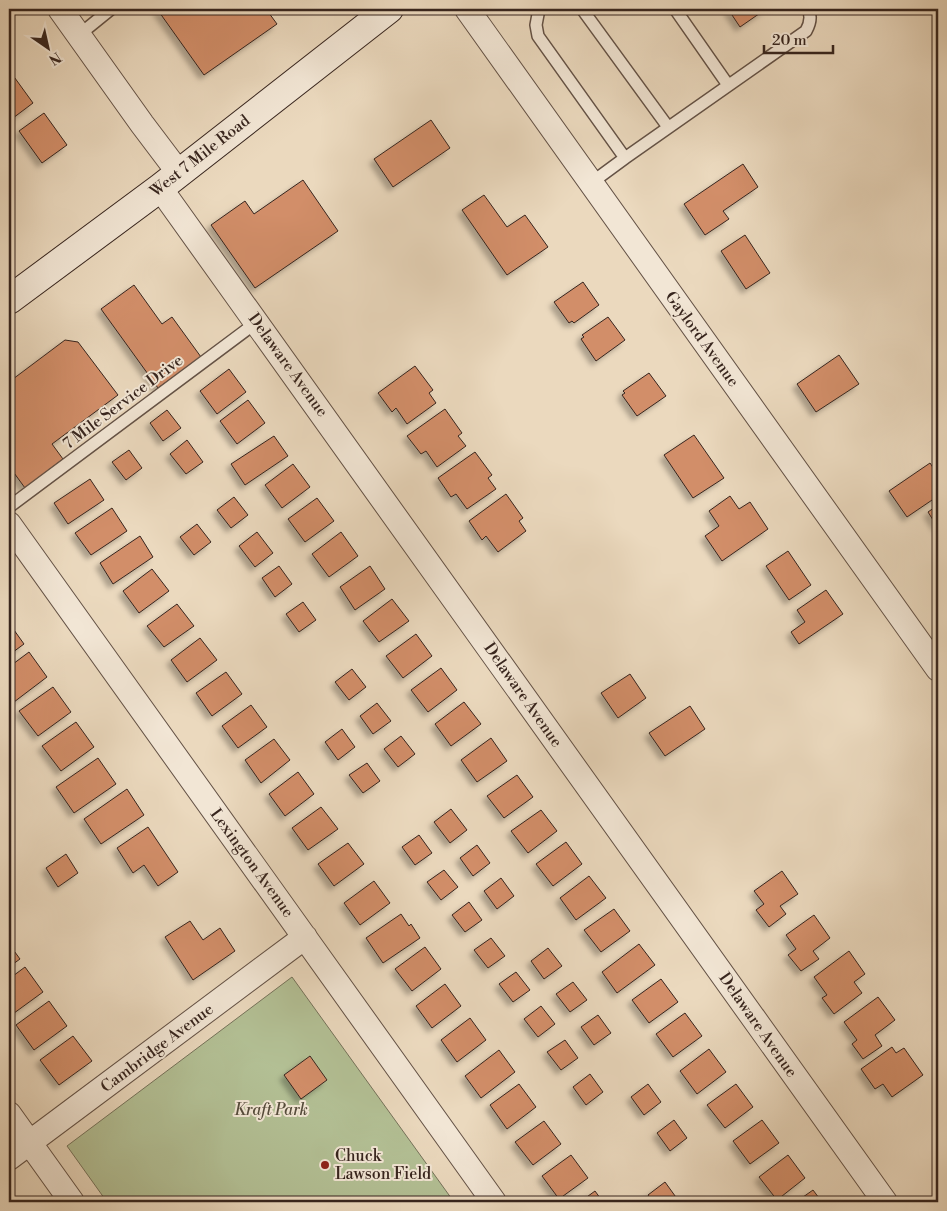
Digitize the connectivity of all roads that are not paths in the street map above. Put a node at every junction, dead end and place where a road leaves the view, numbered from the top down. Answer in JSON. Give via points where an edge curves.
{"nodes":[{"id":1,"x":60,"y":9,"type":"edge"},
{"id":2,"x":112,"y":9,"type":"edge"},
{"id":3,"x":389,"y":9,"type":"edge"},
{"id":4,"x":467,"y":9,"type":"edge"},
{"id":5,"x":539,"y":9,"type":"edge"},
{"id":6,"x":582,"y":9,"type":"edge"},
{"id":7,"x":675,"y":9,"type":"edge"},
{"id":8,"x":808,"y":9,"type":"edge"},
{"id":9,"x":79,"y":35,"type":"junction"},
{"id":10,"x":728,"y":85,"type":"junction"},
{"id":11,"x":668,"y":128,"type":"junction"},
{"id":12,"x":625,"y":158,"type":"junction"},
{"id":13,"x":170,"y":180,"type":"junction"},
{"id":14,"x":591,"y":183,"type":"junction"},
{"id":15,"x":9,"y":300,"type":"edge"},
{"id":16,"x":257,"y":322,"type":"junction"},
{"id":17,"x":9,"y":507,"type":"edge"},
{"id":18,"x":9,"y":524,"type":"edge"},
{"id":19,"x":938,"y":669,"type":"edge"},
{"id":20,"x":305,"y":937,"type":"junction"},
{"id":21,"x":9,"y":1114,"type":"edge"},
{"id":22,"x":29,"y":1142,"type":"junction"},
{"id":23,"x":9,"y":1158,"type":"edge"},
{"id":24,"x":72,"y":1202,"type":"edge"},
{"id":25,"x":494,"y":1202,"type":"edge"},
{"id":26,"x":884,"y":1202,"type":"edge"}],
"edges":[{"from":1,"to":9,"type":"street","name":"Delaware Avenue"},
{"from":2,"to":9,"type":"lane"},
{"from":3,"to":13,"type":"main road","name":"West 7 Mile Road"},
{"from":4,"to":14,"type":"street","name":"Gaylord Avenue"},
{"from":5,"to":12,"type":"lane","via":[[538,36]]},
{"from":6,"to":11,"type":"lane"},
{"from":7,"to":10,"type":"lane"},
{"from":8,"to":10,"type":"lane","via":[[810,23],[806,31]]},
{"from":9,"to":13,"type":"street","name":"Delaware Avenue","via":[[142,124]]},
{"from":10,"to":11,"type":"lane"},
{"from":11,"to":12,"type":"lane"},
{"from":12,"to":14,"type":"lane"},
{"from":13,"to":15,"type":"main road","name":"West 7 Mile Road"},
{"from":13,"to":16,"type":"street","name":"Delaware Avenue"},
{"from":14,"to":19,"type":"street","name":"Gaylord Avenue"},
{"from":16,"to":17,"type":"lane","name":"7 Mile Service Drive"},
{"from":16,"to":26,"type":"street","name":"Delaware Avenue"},
{"from":18,"to":20,"type":"street","name":"Lexington Avenue"},
{"from":20,"to":22,"type":"street","name":"Cambridge Avenue"},
{"from":20,"to":25,"type":"street","name":"Lexington Avenue"},
{"from":21,"to":22,"type":"street"},
{"from":22,"to":23,"type":"street","name":"Cambridge Avenue"},
{"from":22,"to":24,"type":"street"}]}
